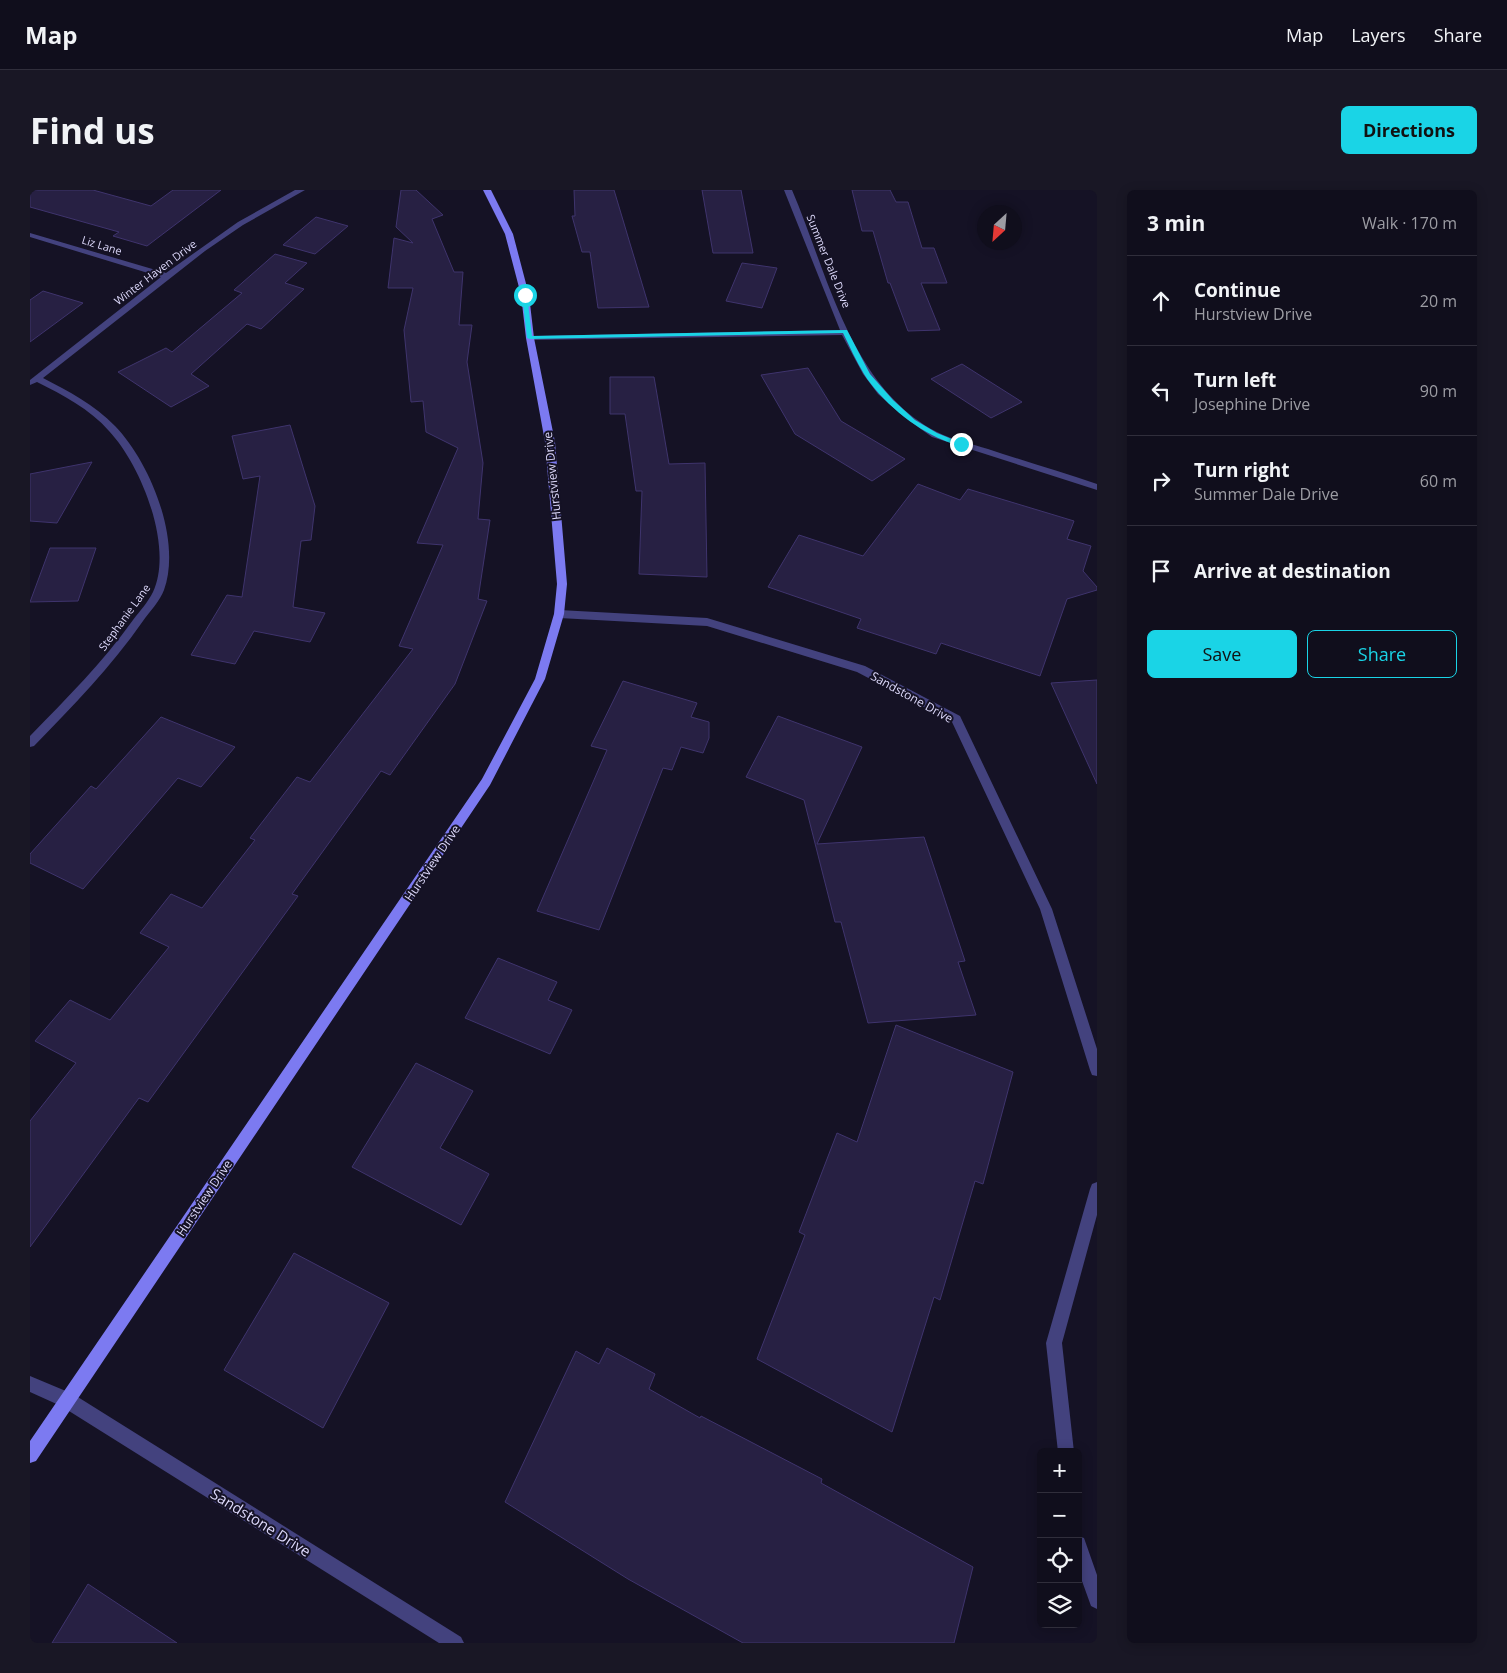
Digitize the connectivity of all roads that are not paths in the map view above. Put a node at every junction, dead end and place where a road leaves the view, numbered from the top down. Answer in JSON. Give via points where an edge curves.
{"nodes":[{"id":1,"x":301,"y":190,"type":"edge"},
{"id":2,"x":487,"y":190,"type":"edge"},
{"id":3,"x":788,"y":190,"type":"edge"},
{"id":4,"x":30,"y":235,"type":"edge"},
{"id":5,"x":167,"y":276,"type":"junction"},
{"id":6,"x":845,"y":332,"type":"junction"},
{"id":7,"x":530,"y":338,"type":"junction"},
{"id":8,"x":33,"y":380,"type":"edge"},
{"id":9,"x":1097,"y":487,"type":"edge"},
{"id":10,"x":559,"y":614,"type":"junction"},
{"id":11,"x":30,"y":743,"type":"edge"},
{"id":12,"x":1097,"y":1070,"type":"edge"},
{"id":13,"x":1097,"y":1188,"type":"edge"},
{"id":14,"x":30,"y":1384,"type":"edge"},
{"id":15,"x":67,"y":1400,"type":"junction"},
{"id":16,"x":1066,"y":1448,"type":"edge"},
{"id":17,"x":30,"y":1455,"type":"edge"},
{"id":18,"x":1082,"y":1556,"type":"edge"},
{"id":19,"x":1097,"y":1600,"type":"edge"},
{"id":20,"x":454,"y":1643,"type":"edge"}],
"edges":[{"from":1,"to":5,"type":"street","name":"Winter Haven Drive","via":[[236,225]]},
{"from":2,"to":7,"type":"street","name":"Hurstview Drive","via":[[510,234],[525,295]]},
{"from":3,"to":6,"type":"street","name":"Summer Dale Drive"},
{"from":4,"to":5,"type":"street","name":"Liz Lane"},
{"from":5,"to":8,"type":"street","name":"Winter Haven Drive"},
{"from":6,"to":7,"type":"street"},
{"from":6,"to":9,"type":"street","name":"Summer Dale Drive","via":[[867,375],[913,421],[961,444]]},
{"from":7,"to":10,"type":"street","name":"Hurstview Drive","via":[[550,442],[562,584]]},
{"from":8,"to":11,"type":"street","name":"Stephanie Lane","via":[[73,397],[112,429],[130,452],[156,507],[163,531],[163,574],[159,590],[128,635],[90,681]]},
{"from":10,"to":12,"type":"street","name":"Sandstone Drive","via":[[707,622],[860,669],[956,719],[1046,909]]},
{"from":10,"to":15,"type":"street","name":"Hurstview Drive","via":[[540,679],[486,782]]},
{"from":13,"to":16,"type":"street","via":[[1054,1343]]},
{"from":14,"to":15,"type":"street","name":"Sandstone Drive"},
{"from":15,"to":17,"type":"street","name":"Hurstview Drive"},
{"from":15,"to":20,"type":"street","name":"Sandstone Drive"},
{"from":18,"to":19,"type":"street"}]}
